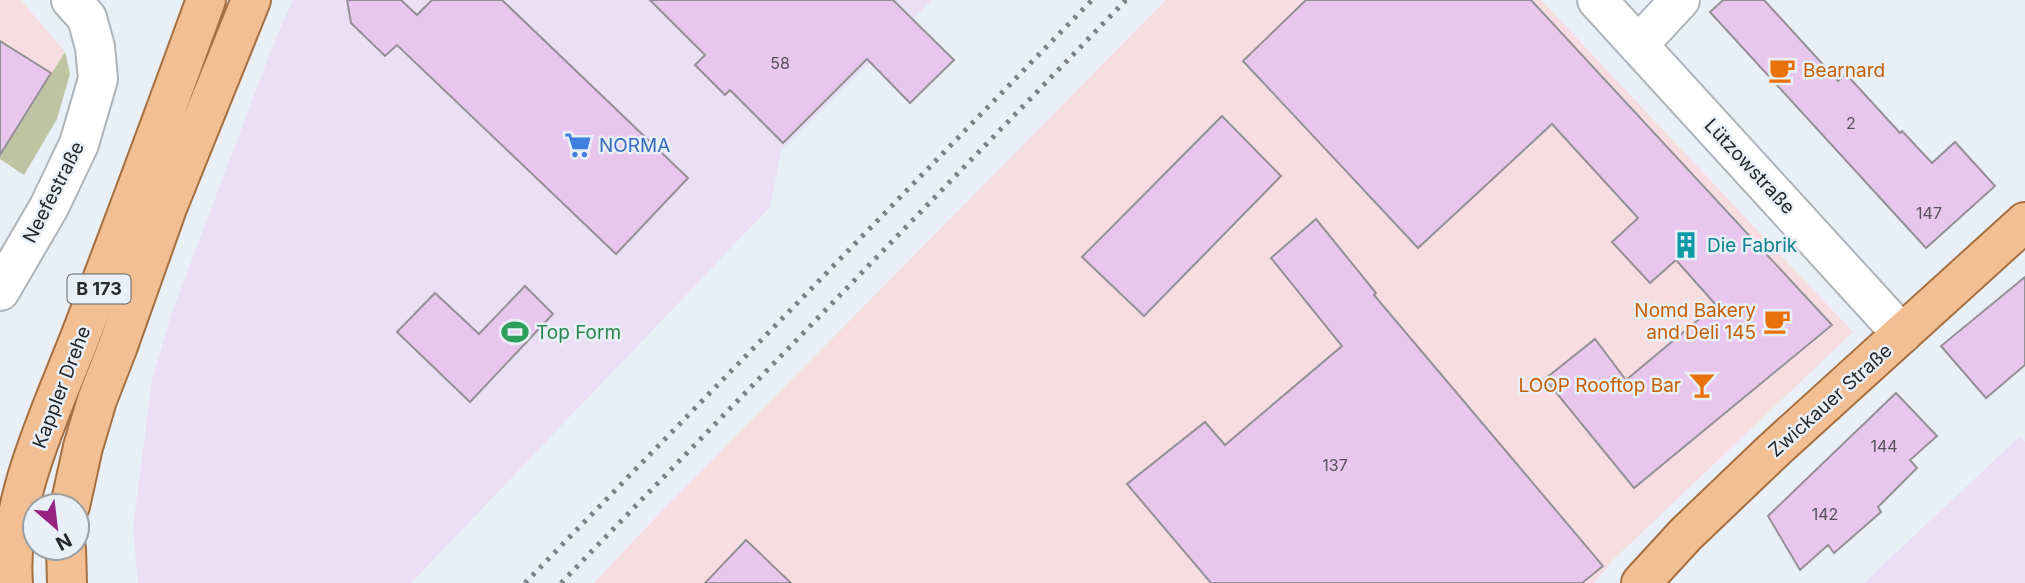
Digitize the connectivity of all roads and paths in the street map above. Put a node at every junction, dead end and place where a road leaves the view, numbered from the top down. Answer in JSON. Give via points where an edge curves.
{"nodes":[{"id":1,"x":71,"y":0,"type":"edge"},
{"id":2,"x":206,"y":0,"type":"edge"},
{"id":3,"x":251,"y":0,"type":"edge"},
{"id":4,"x":1597,"y":0,"type":"edge"},
{"id":5,"x":1680,"y":0,"type":"edge"},
{"id":6,"x":1638,"y":45,"type":"junction"},
{"id":7,"x":2025,"y":222,"type":"edge"},
{"id":8,"x":0,"y":291,"type":"edge"},
{"id":9,"x":1902,"y":334,"type":"junction"},
{"id":10,"x":73,"y":492,"type":"edge"},
{"id":11,"x":66,"y":562,"type":"edge"},
{"id":12,"x":13,"y":583,"type":"edge"},
{"id":13,"x":66,"y":583,"type":"edge"},
{"id":14,"x":1641,"y":583,"type":"edge"}],
"edges":[{"from":1,"to":8,"type":"street","name":"Neefestraße","via":[[87,18],[98,79],[79,144]]},
{"from":2,"to":12,"type":"main road","name":"Kappler Drehe","number":"B 173","via":[[24,487]]},
{"from":3,"to":10,"type":"main road","name":"Kappler Drehe","number":"B 173","via":[[167,208],[97,400]]},
{"from":4,"to":6,"type":"street","name":"Lützowstraße"},
{"from":5,"to":6,"type":"street"},
{"from":6,"to":9,"type":"street","name":"Lützowstraße"},
{"from":7,"to":9,"type":"main road","name":"Zwickauer Straße"},
{"from":9,"to":14,"type":"main road","name":"Zwickauer Straße","via":[[1716,505]]},
{"from":11,"to":13,"type":"main road"}]}
